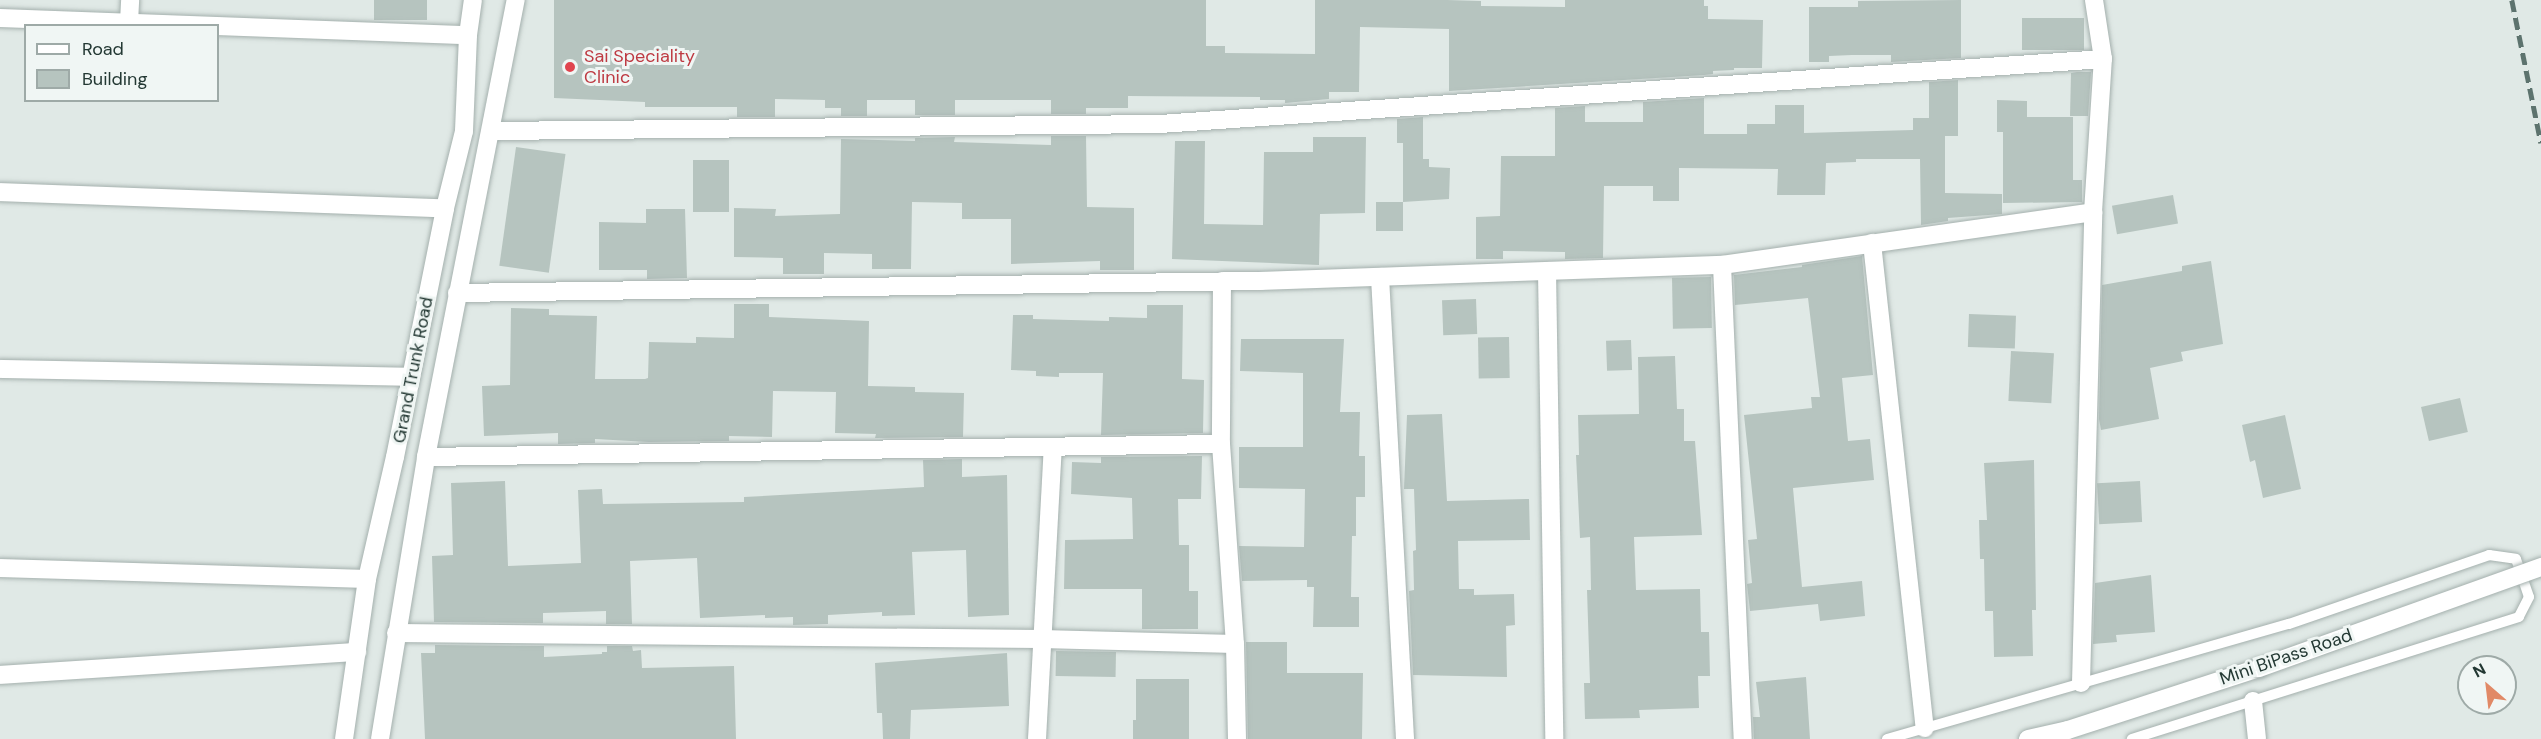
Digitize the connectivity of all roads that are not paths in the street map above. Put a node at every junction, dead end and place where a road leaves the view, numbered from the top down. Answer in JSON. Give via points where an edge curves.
{"nodes":[{"id":1,"x":130,"y":0,"type":"edge"},
{"id":2,"x":473,"y":0,"type":"edge"},
{"id":3,"x":516,"y":0,"type":"edge"},
{"id":4,"x":2094,"y":0,"type":"edge"},
{"id":5,"x":0,"y":18,"type":"edge"},
{"id":6,"x":129,"y":22,"type":"junction"},
{"id":7,"x":181,"y":24,"type":"edge"},
{"id":8,"x":219,"y":25,"type":"edge"},
{"id":9,"x":468,"y":35,"type":"junction"},
{"id":10,"x":2103,"y":59,"type":"junction"},
{"id":11,"x":491,"y":131,"type":"junction"},
{"id":12,"x":0,"y":192,"type":"edge"},
{"id":13,"x":445,"y":208,"type":"junction"},
{"id":14,"x":2093,"y":212,"type":"junction"},
{"id":15,"x":1872,"y":243,"type":"junction"},
{"id":16,"x":1722,"y":265,"type":"junction"},
{"id":17,"x":1547,"y":271,"type":"junction"},
{"id":18,"x":1380,"y":277,"type":"junction"},
{"id":19,"x":1222,"y":282,"type":"junction"},
{"id":20,"x":457,"y":293,"type":"junction"},
{"id":21,"x":0,"y":369,"type":"edge"},
{"id":22,"x":411,"y":377,"type":"junction"},
{"id":23,"x":1221,"y":444,"type":"junction"},
{"id":24,"x":1053,"y":447,"type":"junction"},
{"id":25,"x":426,"y":457,"type":"junction"},
{"id":26,"x":2541,"y":567,"type":"edge"},
{"id":27,"x":0,"y":568,"type":"edge"},
{"id":28,"x":367,"y":579,"type":"junction"},
{"id":29,"x":396,"y":633,"type":"junction"},
{"id":30,"x":1041,"y":639,"type":"junction"},
{"id":31,"x":1235,"y":644,"type":"junction"},
{"id":32,"x":357,"y":652,"type":"junction"},
{"id":33,"x":0,"y":675,"type":"edge"},
{"id":34,"x":2081,"y":683,"type":"junction"},
{"id":35,"x":2253,"y":701,"type":"junction"},
{"id":36,"x":1925,"y":728,"type":"junction"},
{"id":37,"x":344,"y":739,"type":"edge"},
{"id":38,"x":380,"y":739,"type":"edge"},
{"id":39,"x":1037,"y":739,"type":"edge"},
{"id":40,"x":1237,"y":739,"type":"edge"},
{"id":41,"x":1405,"y":739,"type":"edge"},
{"id":42,"x":1554,"y":739,"type":"edge"},
{"id":43,"x":1743,"y":739,"type":"edge"},
{"id":44,"x":1887,"y":739,"type":"edge"},
{"id":45,"x":2028,"y":739,"type":"edge"},
{"id":46,"x":2132,"y":739,"type":"edge"},
{"id":47,"x":2257,"y":739,"type":"edge"}],
"edges":[{"from":1,"to":6,"type":"street"},
{"from":2,"to":9,"type":"street","name":"Grand Trunk Road"},
{"from":3,"to":11,"type":"street"},
{"from":4,"to":10,"type":"street"},
{"from":5,"to":6,"type":"street"},
{"from":6,"to":7,"type":"street"},
{"from":8,"to":9,"type":"street"},
{"from":9,"to":13,"type":"street","name":"Grand Trunk Road","via":[[464,131]]},
{"from":10,"to":11,"type":"street","via":[[1160,124]]},
{"from":10,"to":14,"type":"street"},
{"from":11,"to":20,"type":"street"},
{"from":12,"to":13,"type":"street"},
{"from":13,"to":22,"type":"street","name":"Grand Trunk Road"},
{"from":14,"to":15,"type":"street"},
{"from":14,"to":34,"type":"street"},
{"from":15,"to":16,"type":"street"},
{"from":15,"to":36,"type":"street"},
{"from":16,"to":17,"type":"street"},
{"from":16,"to":43,"type":"street"},
{"from":17,"to":18,"type":"street"},
{"from":17,"to":42,"type":"street"},
{"from":18,"to":19,"type":"street"},
{"from":18,"to":41,"type":"street"},
{"from":19,"to":20,"type":"street"},
{"from":19,"to":23,"type":"street"},
{"from":20,"to":25,"type":"street"},
{"from":21,"to":22,"type":"street"},
{"from":22,"to":28,"type":"street","name":"Grand Trunk Road"},
{"from":23,"to":24,"type":"street"},
{"from":23,"to":31,"type":"street"},
{"from":24,"to":25,"type":"street"},
{"from":24,"to":30,"type":"street"},
{"from":25,"to":29,"type":"street"},
{"from":26,"to":45,"type":"street","name":"Mini BiPass Road","bridge":true,"via":[[2259,668],[2068,730]]},
{"from":27,"to":28,"type":"street"},
{"from":28,"to":32,"type":"street","name":"Grand Trunk Road"},
{"from":29,"to":30,"type":"street"},
{"from":29,"to":38,"type":"street"},
{"from":30,"to":31,"type":"street"},
{"from":30,"to":39,"type":"street"},
{"from":31,"to":40,"type":"street"},
{"from":32,"to":33,"type":"street"},
{"from":32,"to":37,"type":"street","name":"Grand Trunk Road"},
{"from":34,"to":35,"type":"lane","via":[[2289,624],[2489,555],[2516,559],[2529,597],[2519,617]]},
{"from":34,"to":36,"type":"lane"},
{"from":35,"to":46,"type":"lane"},
{"from":35,"to":47,"type":"street"},
{"from":36,"to":44,"type":"lane"}]}
